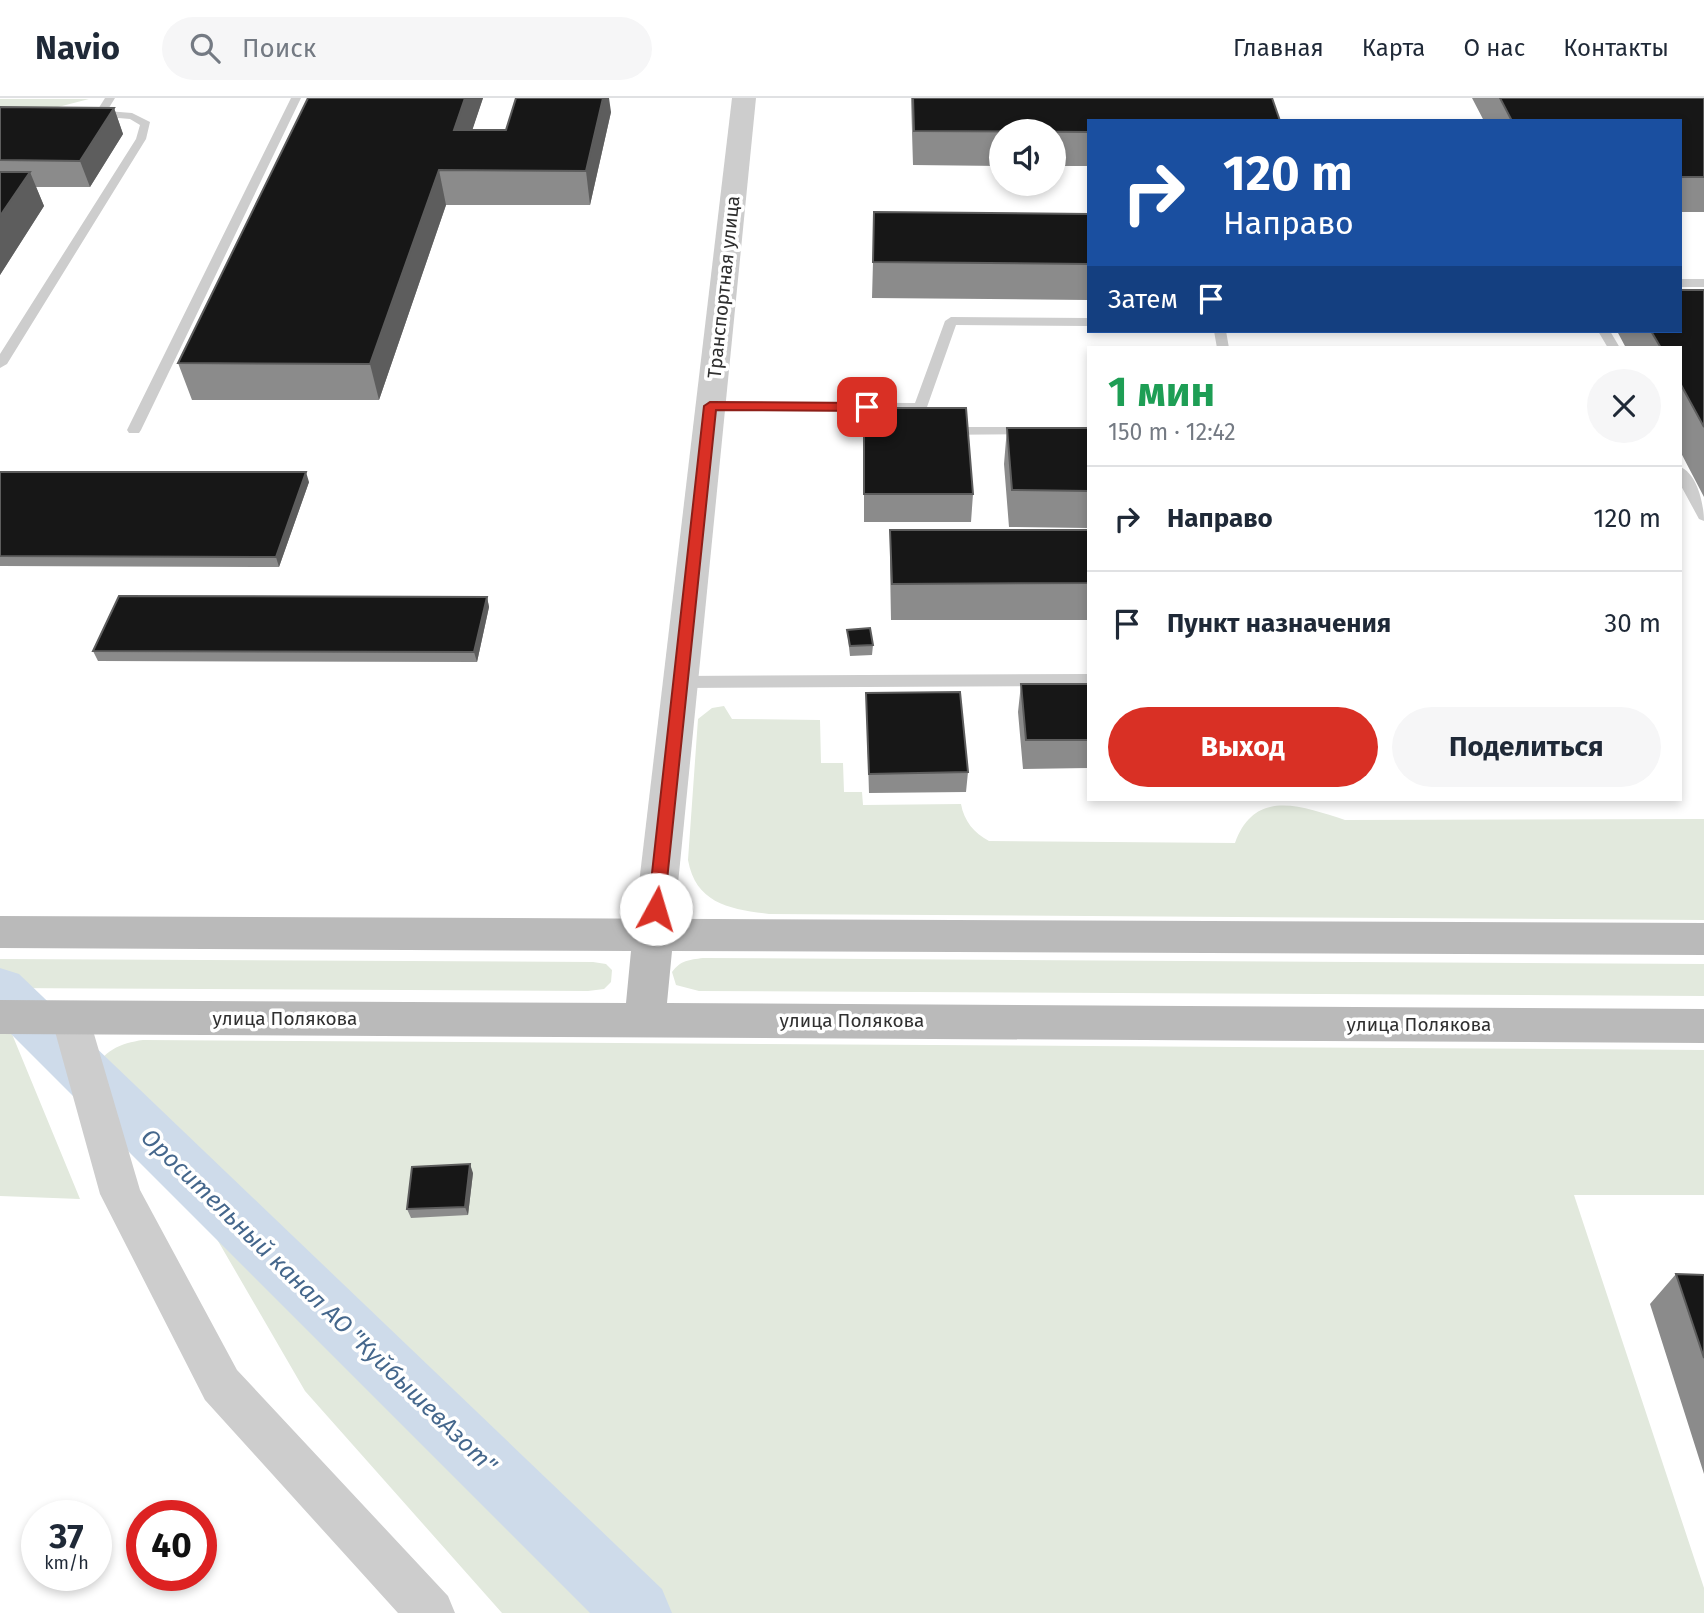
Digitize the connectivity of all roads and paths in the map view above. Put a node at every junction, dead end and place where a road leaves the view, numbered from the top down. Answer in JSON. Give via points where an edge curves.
{"nodes":[{"id":1,"x":110,"y":98,"type":"edge"},
{"id":2,"x":296,"y":98,"type":"edge"},
{"id":3,"x":744,"y":98,"type":"edge"},
{"id":4,"x":1682,"y":283,"type":"edge"},
{"id":5,"x":1704,"y":283,"type":"edge"},
{"id":6,"x":1087,"y":322,"type":"edge"},
{"id":7,"x":0,"y":364,"type":"edge"},
{"id":8,"x":710,"y":406,"type":"junction"},
{"id":9,"x":920,"y":407,"type":"junction"},
{"id":10,"x":134,"y":430,"type":"dead end"},
{"id":11,"x":1047,"y":432,"type":"edge"},
{"id":12,"x":1682,"y":475,"type":"edge"},
{"id":13,"x":1704,"y":516,"type":"edge"},
{"id":14,"x":1087,"y":680,"type":"edge"},
{"id":15,"x":680,"y":682,"type":"junction"},
{"id":16,"x":0,"y":932,"type":"edge"},
{"id":17,"x":653,"y":934,"type":"junction"},
{"id":18,"x":1704,"y":939,"type":"edge"},
{"id":19,"x":0,"y":1017,"type":"edge"},
{"id":20,"x":70,"y":1017,"type":"junction"},
{"id":21,"x":645,"y":1019,"type":"junction"},
{"id":22,"x":1704,"y":1026,"type":"edge"},
{"id":23,"x":431,"y":1613,"type":"edge"}],
"edges":[{"from":1,"to":7,"type":"lane","via":[[100,114],[132,117],[146,124],[141,139]]},
{"from":2,"to":10,"type":"lane"},
{"from":3,"to":8,"type":"street","name":"Транспортная улица"},
{"from":4,"to":5,"type":"lane"},
{"from":6,"to":9,"type":"lane","via":[[950,320]]},
{"from":8,"to":9,"type":"lane"},
{"from":8,"to":15,"type":"street","name":"Транспортная улица"},
{"from":9,"to":11,"type":"lane","via":[[924,431]]},
{"from":12,"to":13,"type":"lane"},
{"from":14,"to":15,"type":"lane"},
{"from":15,"to":17,"type":"street","name":"Транспортная улица"},
{"from":16,"to":17,"type":"main road"},
{"from":17,"to":18,"type":"main road"},
{"from":17,"to":21,"type":"main road"},
{"from":19,"to":20,"type":"main road","name":"улица Полякова"},
{"from":20,"to":21,"type":"main road","name":"улица Полякова"},
{"from":20,"to":23,"type":"street","via":[[121,1194],[220,1385]]},
{"from":21,"to":22,"type":"main road","name":"улица Полякова"}]}
